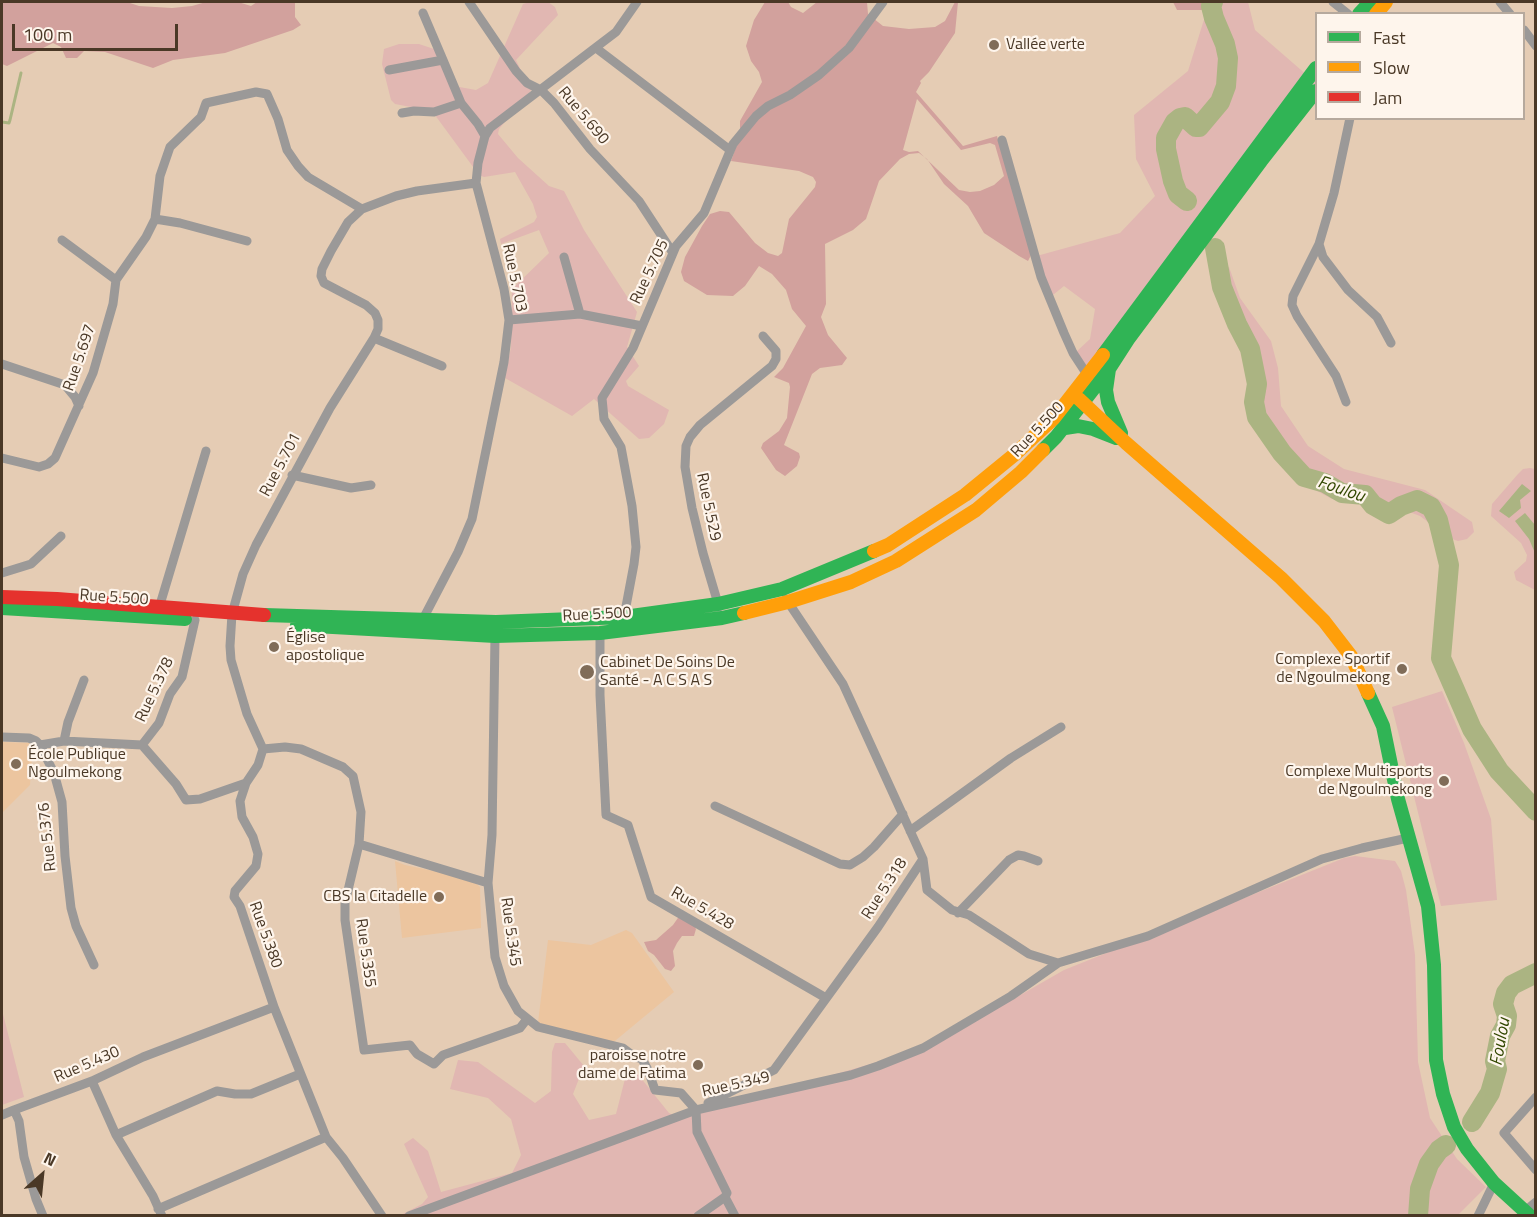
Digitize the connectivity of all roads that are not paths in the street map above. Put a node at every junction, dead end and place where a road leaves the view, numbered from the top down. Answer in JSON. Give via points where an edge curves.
{"nodes":[{"id":1,"x":469,"y":2,"type":"edge"},
{"id":2,"x":637,"y":2,"type":"edge"},
{"id":3,"x":883,"y":2,"type":"edge"},
{"id":4,"x":1333,"y":2,"type":"edge"},
{"id":5,"x":1346,"y":12,"type":"edge"},
{"id":6,"x":423,"y":13,"type":"dead end"},
{"id":7,"x":1525,"y":31,"type":"edge"},
{"id":8,"x":1536,"y":46,"type":"edge"},
{"id":9,"x":596,"y":48,"type":"junction"},
{"id":10,"x":443,"y":60,"type":"junction"},
{"id":11,"x":389,"y":70,"type":"dead end"},
{"id":12,"x":1315,"y":71,"type":"edge"},
{"id":13,"x":541,"y":90,"type":"junction"},
{"id":14,"x":1315,"y":93,"type":"edge"},
{"id":15,"x":461,"y":103,"type":"junction"},
{"id":16,"x":402,"y":113,"type":"dead end"},
{"id":17,"x":1350,"y":120,"type":"edge"},
{"id":18,"x":485,"y":136,"type":"junction"},
{"id":19,"x":1002,"y":140,"type":"dead end"},
{"id":20,"x":730,"y":150,"type":"junction"},
{"id":21,"x":476,"y":183,"type":"junction"},
{"id":22,"x":362,"y":209,"type":"junction"},
{"id":23,"x":155,"y":219,"type":"junction"},
{"id":24,"x":62,"y":240,"type":"dead end"},
{"id":25,"x":247,"y":241,"type":"dead end"},
{"id":26,"x":1319,"y":244,"type":"junction"},
{"id":27,"x":673,"y":253,"type":"junction"},
{"id":28,"x":564,"y":257,"type":"dead end"},
{"id":29,"x":116,"y":279,"type":"junction"},
{"id":30,"x":580,"y":314,"type":"junction"},
{"id":31,"x":509,"y":320,"type":"junction"},
{"id":32,"x":642,"y":326,"type":"junction"},
{"id":33,"x":763,"y":336,"type":"dead end"},
{"id":34,"x":374,"y":338,"type":"junction"},
{"id":35,"x":1391,"y":343,"type":"dead end"},
{"id":36,"x":1106,"y":363,"type":"junction"},
{"id":37,"x":2,"y":364,"type":"edge"},
{"id":38,"x":442,"y":366,"type":"dead end"},
{"id":39,"x":1088,"y":376,"type":"junction"},
{"id":40,"x":1079,"y":399,"type":"junction"},
{"id":41,"x":1346,"y":402,"type":"dead end"},
{"id":42,"x":79,"y":406,"type":"junction"},
{"id":43,"x":1065,"y":428,"type":"junction"},
{"id":44,"x":1126,"y":443,"type":"junction"},
{"id":45,"x":206,"y":451,"type":"dead end"},
{"id":46,"x":2,"y":458,"type":"edge"},
{"id":47,"x":292,"y":476,"type":"junction"},
{"id":48,"x":371,"y":485,"type":"dead end"},
{"id":49,"x":61,"y":536,"type":"dead end"},
{"id":50,"x":2,"y":573,"type":"edge"},
{"id":51,"x":785,"y":595,"type":"junction"},
{"id":52,"x":2,"y":597,"type":"edge"},
{"id":53,"x":718,"y":604,"type":"junction"},
{"id":54,"x":2,"y":608,"type":"edge"},
{"id":55,"x":159,"y":608,"type":"junction"},
{"id":56,"x":624,"y":617,"type":"junction"},
{"id":57,"x":232,"y":618,"type":"junction"},
{"id":58,"x":722,"y":618,"type":"junction"},
{"id":59,"x":423,"y":619,"type":"junction"},
{"id":60,"x":195,"y":620,"type":"junction"},
{"id":61,"x":600,"y":633,"type":"junction"},
{"id":62,"x":495,"y":636,"type":"junction"},
{"id":63,"x":84,"y":680,"type":"dead end"},
{"id":64,"x":1061,"y":727,"type":"dead end"},
{"id":65,"x":2,"y":738,"type":"edge"},
{"id":66,"x":64,"y":741,"type":"junction"},
{"id":67,"x":40,"y":745,"type":"junction"},
{"id":68,"x":142,"y":745,"type":"junction"},
{"id":69,"x":263,"y":749,"type":"junction"},
{"id":70,"x":246,"y":783,"type":"junction"},
{"id":71,"x":715,"y":806,"type":"dead end"},
{"id":72,"x":903,"y":814,"type":"junction"},
{"id":73,"x":910,"y":831,"type":"junction"},
{"id":74,"x":1408,"y":838,"type":"junction"},
{"id":75,"x":359,"y":844,"type":"junction"},
{"id":76,"x":923,"y":858,"type":"junction"},
{"id":77,"x":1038,"y":861,"type":"dead end"},
{"id":78,"x":488,"y":883,"type":"junction"},
{"id":79,"x":958,"y":913,"type":"junction"},
{"id":80,"x":1058,"y":963,"type":"junction"},
{"id":81,"x":94,"y":965,"type":"dead end"},
{"id":82,"x":826,"y":998,"type":"junction"},
{"id":83,"x":274,"y":1007,"type":"junction"},
{"id":84,"x":527,"y":1019,"type":"junction"},
{"id":85,"x":300,"y":1074,"type":"junction"},
{"id":86,"x":92,"y":1081,"type":"junction"},
{"id":87,"x":1536,"y":1097,"type":"edge"},
{"id":88,"x":14,"y":1110,"type":"junction"},
{"id":89,"x":696,"y":1110,"type":"junction"},
{"id":90,"x":2,"y":1115,"type":"edge"},
{"id":91,"x":116,"y":1135,"type":"junction"},
{"id":92,"x":326,"y":1137,"type":"junction"},
{"id":93,"x":1536,"y":1170,"type":"edge"},
{"id":94,"x":1494,"y":1183,"type":"junction"},
{"id":95,"x":725,"y":1197,"type":"junction"},
{"id":96,"x":1530,"y":1210,"type":"edge"},
{"id":97,"x":160,"y":1212,"type":"edge"},
{"id":98,"x":42,"y":1215,"type":"edge"},
{"id":99,"x":382,"y":1215,"type":"edge"},
{"id":100,"x":409,"y":1215,"type":"edge"},
{"id":101,"x":698,"y":1215,"type":"edge"},
{"id":102,"x":735,"y":1215,"type":"edge"},
{"id":103,"x":1478,"y":1215,"type":"edge"}],
"edges":[{"from":1,"to":13,"type":"street","name":"Rue 5.690","via":[[516,71]]},
{"from":2,"to":9,"type":"street","via":[[616,32]]},
{"from":3,"to":20,"type":"street","name":"Rue 5.705","via":[[849,48],[819,75],[756,116]]},
{"from":4,"to":5,"type":"street"},
{"from":6,"to":10,"type":"street"},
{"from":7,"to":8,"type":"street"},
{"from":9,"to":13,"type":"street"},
{"from":9,"to":20,"type":"street"},
{"from":10,"to":11,"type":"street"},
{"from":10,"to":15,"type":"street"},
{"from":12,"to":36,"type":"main road"},
{"from":13,"to":18,"type":"street","via":[[490,128]]},
{"from":13,"to":27,"type":"street","name":"Rue 5.690","via":[[639,201]]},
{"from":14,"to":36,"type":"main road"},
{"from":15,"to":16,"type":"street","via":[[434,112]]},
{"from":15,"to":18,"type":"street"},
{"from":17,"to":26,"type":"street"},
{"from":18,"to":21,"type":"street","name":"Rue 5.703"},
{"from":19,"to":39,"type":"street","via":[[1041,277],[1073,353]]},
{"from":20,"to":27,"type":"street","name":"Rue 5.705","via":[[704,213]]},
{"from":21,"to":22,"type":"street","via":[[417,191]]},
{"from":21,"to":31,"type":"street","name":"Rue 5.703"},
{"from":22,"to":23,"type":"street","name":"Rue 5.697","via":[[308,177],[298,166],[287,150],[270,98],[256,92],[206,103],[201,117],[170,147],[160,176]]},
{"from":22,"to":34,"type":"street","via":[[348,222],[330,251],[321,276],[324,284],[375,313],[378,329]]},
{"from":23,"to":25,"type":"street"},
{"from":23,"to":29,"type":"street","name":"Rue 5.697"},
{"from":24,"to":29,"type":"street"},
{"from":26,"to":35,"type":"street","via":[[1323,257],[1348,290],[1377,317]]},
{"from":26,"to":41,"type":"street","via":[[1292,305],[1336,376]]},
{"from":27,"to":32,"type":"street","name":"Rue 5.705"},
{"from":28,"to":30,"type":"street"},
{"from":29,"to":42,"type":"street","name":"Rue 5.697","via":[[104,337]]},
{"from":30,"to":31,"type":"street"},
{"from":30,"to":32,"type":"street"},
{"from":31,"to":59,"type":"street","name":"Rue 5.703","via":[[472,519]]},
{"from":32,"to":56,"type":"street","name":"Rue 5.705","via":[[602,398],[604,419],[621,447],[632,506],[636,547]]},
{"from":33,"to":53,"type":"street","name":"Rue 5.529","via":[[776,351],[772,366],[700,426],[687,446],[685,467],[692,508]]},
{"from":34,"to":38,"type":"street"},
{"from":34,"to":47,"type":"street","name":"Rue 5.701"},
{"from":36,"to":39,"type":"main road","name":"Rue 5.500"},
{"from":36,"to":40,"type":"main road","name":"Rue 5.500"},
{"from":36,"to":44,"type":"main road","via":[[1108,402]]},
{"from":37,"to":42,"type":"street","via":[[65,385]]},
{"from":39,"to":40,"type":"main road","name":"Rue 5.500"},
{"from":40,"to":43,"type":"main road","name":"Rue 5.500"},
{"from":40,"to":44,"type":"main road"},
{"from":40,"to":51,"type":"main road","name":"Rue 5.500","via":[[965,495],[930,519],[888,545]]},
{"from":42,"to":46,"type":"street","name":"Rue 5.697","via":[[61,448],[48,464],[30,466]]},
{"from":43,"to":44,"type":"main road","via":[[1093,429]]},
{"from":43,"to":51,"type":"main road","name":"Rue 5.500","via":[[1015,478],[940,535],[851,582]]},
{"from":44,"to":74,"type":"main road","via":[[1281,578],[1324,621],[1351,656],[1383,726]]},
{"from":45,"to":55,"type":"street"},
{"from":47,"to":48,"type":"street","via":[[351,488]]},
{"from":47,"to":57,"type":"street","name":"Rue 5.701","via":[[243,574]]},
{"from":49,"to":50,"type":"street","via":[[31,564]]},
{"from":51,"to":53,"type":"main road","name":"Rue 5.500"},
{"from":51,"to":58,"type":"main road","name":"Rue 5.500","via":[[757,611]]},
{"from":51,"to":72,"type":"street","name":"Rue 5.318","via":[[843,684]]},
{"from":52,"to":55,"type":"main road","name":"Rue 5.500"},
{"from":53,"to":56,"type":"main road","name":"Rue 5.500"},
{"from":53,"to":58,"type":"street","name":"Rue 5.529"},
{"from":54,"to":60,"type":"main road","name":"Rue 5.500"},
{"from":55,"to":57,"type":"main road","name":"Rue 5.500"},
{"from":56,"to":59,"type":"main road","name":"Rue 5.500","via":[[496,622]]},
{"from":57,"to":59,"type":"main road","name":"Rue 5.500"},
{"from":57,"to":60,"type":"main road","name":"Rue 5.500"},
{"from":57,"to":62,"type":"main road","name":"Rue 5.500"},
{"from":57,"to":69,"type":"street","via":[[231,660],[247,714]]},
{"from":58,"to":61,"type":"main road","name":"Rue 5.500"},
{"from":60,"to":68,"type":"street","name":"Rue 5.378","via":[[182,676],[159,723]]},
{"from":61,"to":62,"type":"main road","name":"Rue 5.500"},
{"from":61,"to":82,"type":"street","name":"Rue 5.428","via":[[606,815],[628,825],[651,897]]},
{"from":62,"to":78,"type":"street","name":"Rue 5.345"},
{"from":63,"to":66,"type":"street"},
{"from":64,"to":73,"type":"street"},
{"from":65,"to":67,"type":"street","via":[[29,738]]},
{"from":66,"to":67,"type":"street"},
{"from":66,"to":68,"type":"street"},
{"from":67,"to":81,"type":"street","name":"Rue 5.376","via":[[62,802],[64,856],[74,918]]},
{"from":68,"to":70,"type":"street","name":"Rue 5.378","via":[[186,800]]},
{"from":69,"to":70,"type":"street","name":"Rue 5.380"},
{"from":69,"to":75,"type":"street","name":"Rue 5.355","via":[[285,747],[313,753],[353,776],[361,812]]},
{"from":70,"to":83,"type":"street","name":"Rue 5.380","via":[[240,801],[242,817],[258,854],[256,866],[234,897]]},
{"from":71,"to":72,"type":"street","via":[[840,864],[850,865],[874,848]]},
{"from":72,"to":73,"type":"street","name":"Rue 5.318"},
{"from":73,"to":76,"type":"street","name":"Rue 5.318"},
{"from":74,"to":80,"type":"street","name":"Rue 5.349","via":[[1322,859],[1148,936]]},
{"from":74,"to":94,"type":"main road","via":[[1428,906],[1436,1060],[1443,1094],[1454,1127]]},
{"from":75,"to":78,"type":"street"},
{"from":75,"to":84,"type":"street","name":"Rue 5.355","via":[[345,903],[345,920],[364,1050],[410,1045],[434,1064],[443,1055],[520,1028]]},
{"from":76,"to":79,"type":"street","via":[[927,890]]},
{"from":76,"to":82,"type":"street","name":"Rue 5.318"},
{"from":77,"to":79,"type":"street","via":[[1018,855],[1009,860]]},
{"from":78,"to":84,"type":"street","name":"Rue 5.345","via":[[495,957],[504,986]]},
{"from":79,"to":80,"type":"street","via":[[969,915],[1029,954]]},
{"from":80,"to":89,"type":"street","name":"Rue 5.349","via":[[923,1048],[851,1075]]},
{"from":82,"to":89,"type":"street","name":"Rue 5.318","via":[[774,1070]]},
{"from":83,"to":85,"type":"street","name":"Rue 5.380"},
{"from":83,"to":86,"type":"street","name":"Rue 5.430","via":[[143,1057]]},
{"from":84,"to":89,"type":"street","name":"Rue 5.345","via":[[538,1027],[623,1048],[642,1059],[655,1090],[681,1093]]},
{"from":85,"to":91,"type":"street","via":[[251,1094],[217,1091]]},
{"from":85,"to":92,"type":"street","name":"Rue 5.380"},
{"from":86,"to":88,"type":"street","name":"Rue 5.430"},
{"from":86,"to":91,"type":"street"},
{"from":87,"to":93,"type":"street","via":[[1504,1133]]},
{"from":88,"to":90,"type":"street","name":"Rue 5.430"},
{"from":88,"to":98,"type":"street"},
{"from":89,"to":95,"type":"street","via":[[697,1132],[727,1193]]},
{"from":89,"to":100,"type":"street","name":"Rue 5.349"},
{"from":91,"to":97,"type":"street"},
{"from":92,"to":97,"type":"street"},
{"from":92,"to":99,"type":"street","name":"Rue 5.380"},
{"from":94,"to":96,"type":"main road"},
{"from":94,"to":103,"type":"street"},
{"from":95,"to":101,"type":"street"},
{"from":95,"to":102,"type":"street"}]}
